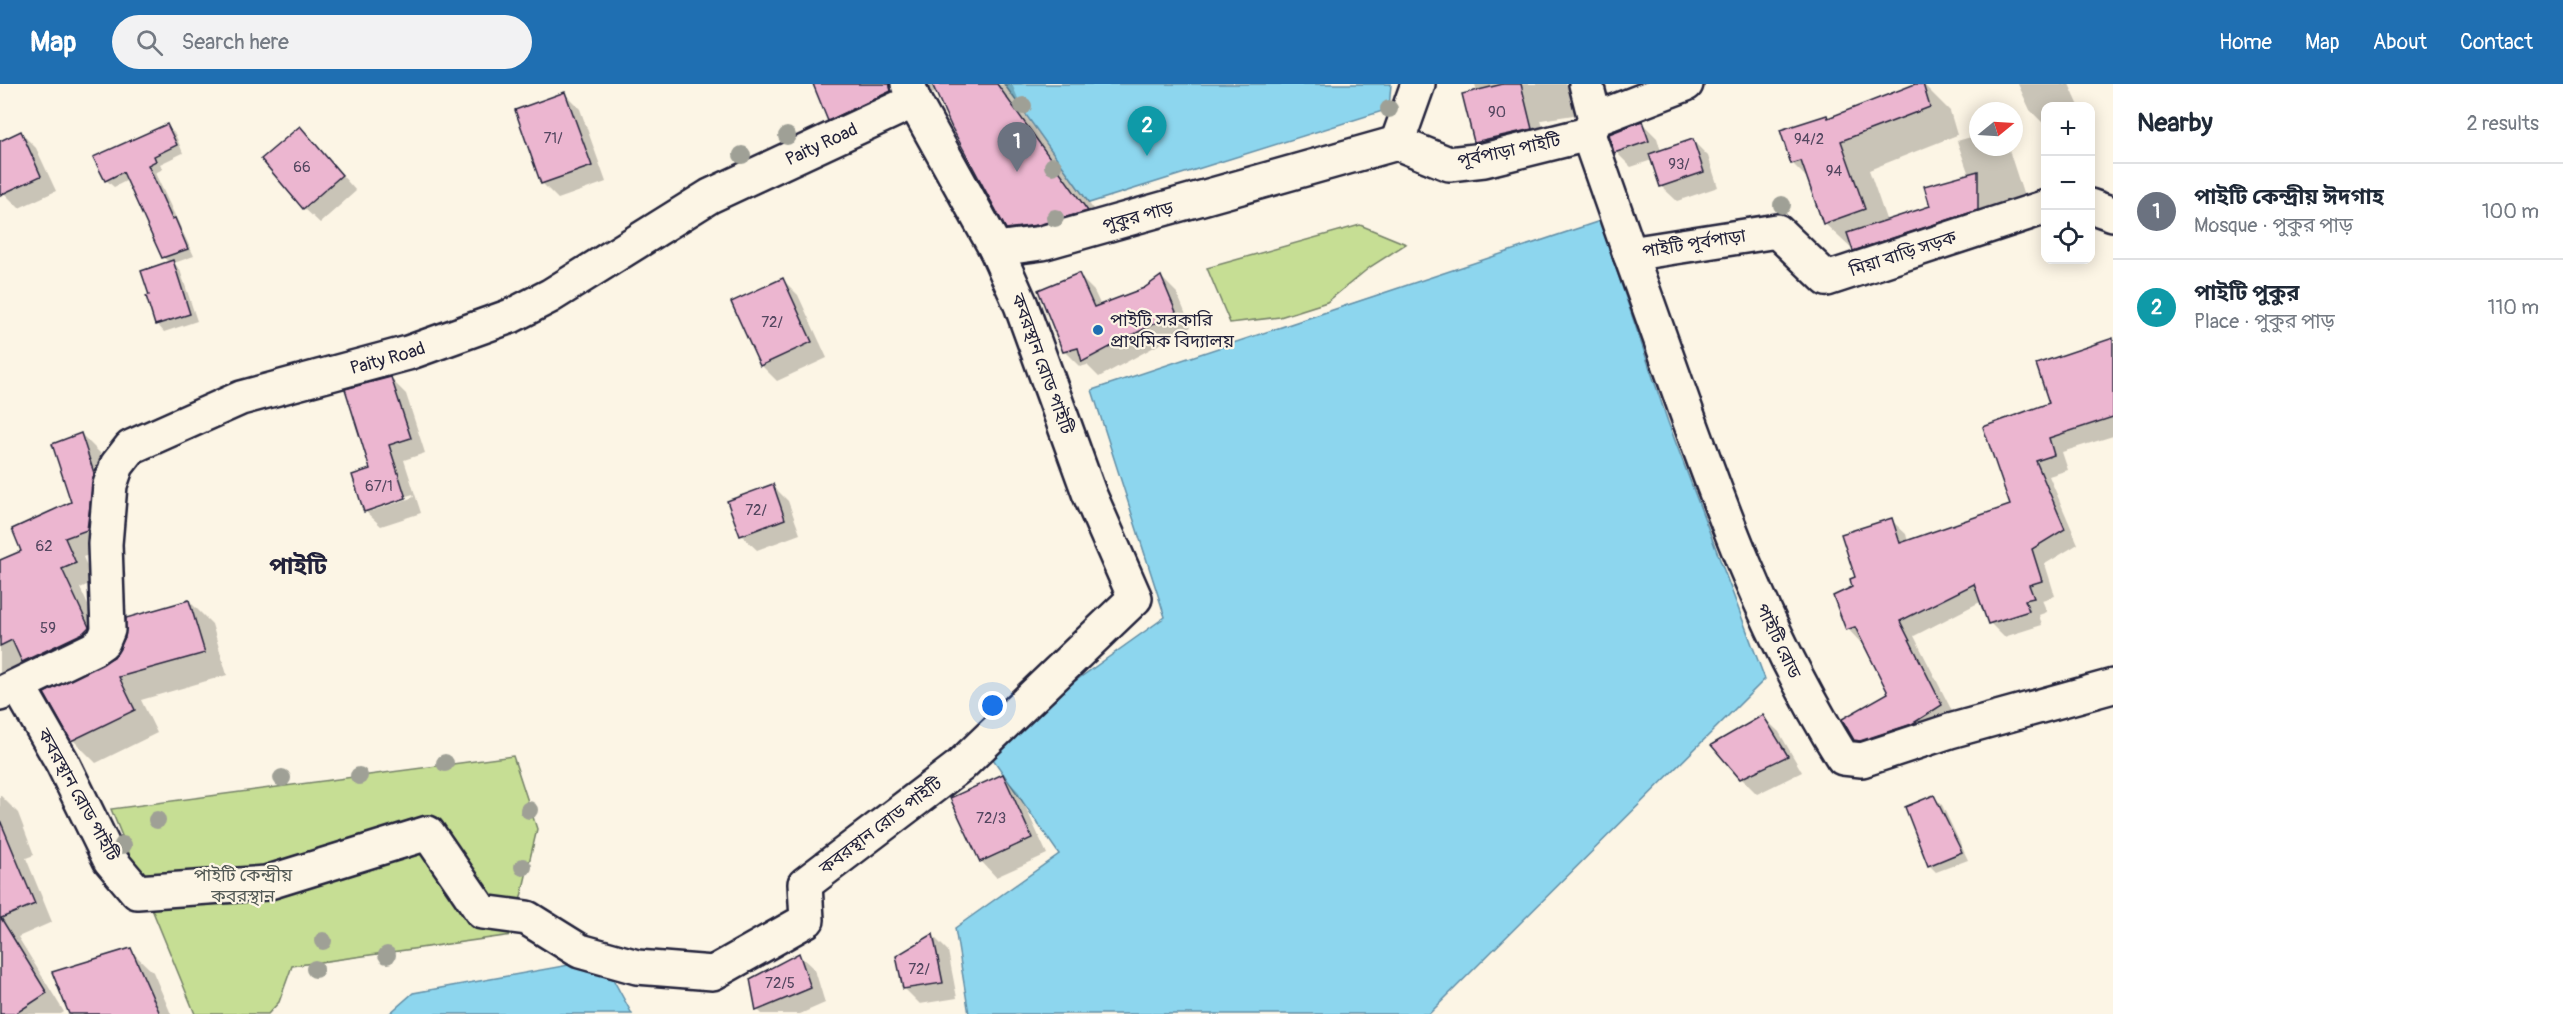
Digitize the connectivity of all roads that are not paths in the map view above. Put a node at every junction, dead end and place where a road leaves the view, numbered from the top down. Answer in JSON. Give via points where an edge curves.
{"nodes":[{"id":1,"x":1418,"y":84,"type":"edge"},
{"id":2,"x":1586,"y":84,"type":"edge"},
{"id":3,"x":1686,"y":84,"type":"edge"},
{"id":4,"x":911,"y":92,"type":"edge"},
{"id":5,"x":1591,"y":126,"type":"junction"},
{"id":6,"x":1397,"y":142,"type":"junction"},
{"id":7,"x":2095,"y":207,"type":"edge"},
{"id":8,"x":2041,"y":209,"type":"edge"},
{"id":9,"x":2113,"y":214,"type":"edge"},
{"id":10,"x":1777,"y":231,"type":"joint"},
{"id":11,"x":996,"y":249,"type":"junction"},
{"id":12,"x":1630,"y":254,"type":"junction"},
{"id":13,"x":2113,"y":686,"type":"edge"},
{"id":14,"x":9,"y":691,"type":"edge"}],
"edges":[{"from":1,"to":6,"type":"street"},
{"from":2,"to":5,"type":"street","name":"পাইটি পূর্বপাড়া"},
{"from":3,"to":5,"type":"street","name":"পূর্বপাড়া পাইটি"},
{"from":4,"to":11,"type":"street"},
{"from":4,"to":14,"type":"street","name":"Paity Road","via":[[710,196],[550,296],[511,316],[408,352],[241,398],[131,447],[117,465],[110,485],[105,544],[108,630],[103,642]]},
{"from":5,"to":6,"type":"street","name":"পূর্বপাড়া পাইটি","via":[[1484,160],[1449,164]]},
{"from":5,"to":12,"type":"street","name":"পাইটি পূর্বপাড়া"},
{"from":6,"to":11,"type":"street","name":"পুকুর পাড়","via":[[1042,243]]},
{"from":7,"to":9,"type":"street"},
{"from":8,"to":10,"type":"street","name":"মিয়া বাড়ি সড়ক","via":[[1827,279]]},
{"from":10,"to":12,"type":"street","name":"পাইটি পূর্বপাড়া"},
{"from":11,"to":14,"type":"street","name":"কবরস্থান রোড পাইটি","via":[[1021,305],[1089,493],[1135,598],[960,766],[806,884],[807,920],[712,973],[637,967],[580,951],[526,918],[482,912],[428,833],[266,883],[137,892],[110,860],[62,762]]},
{"from":12,"to":13,"type":"street","name":"পাইটি রোড","via":[[1750,583],[1811,708],[1843,758],[1862,760]]}]}
